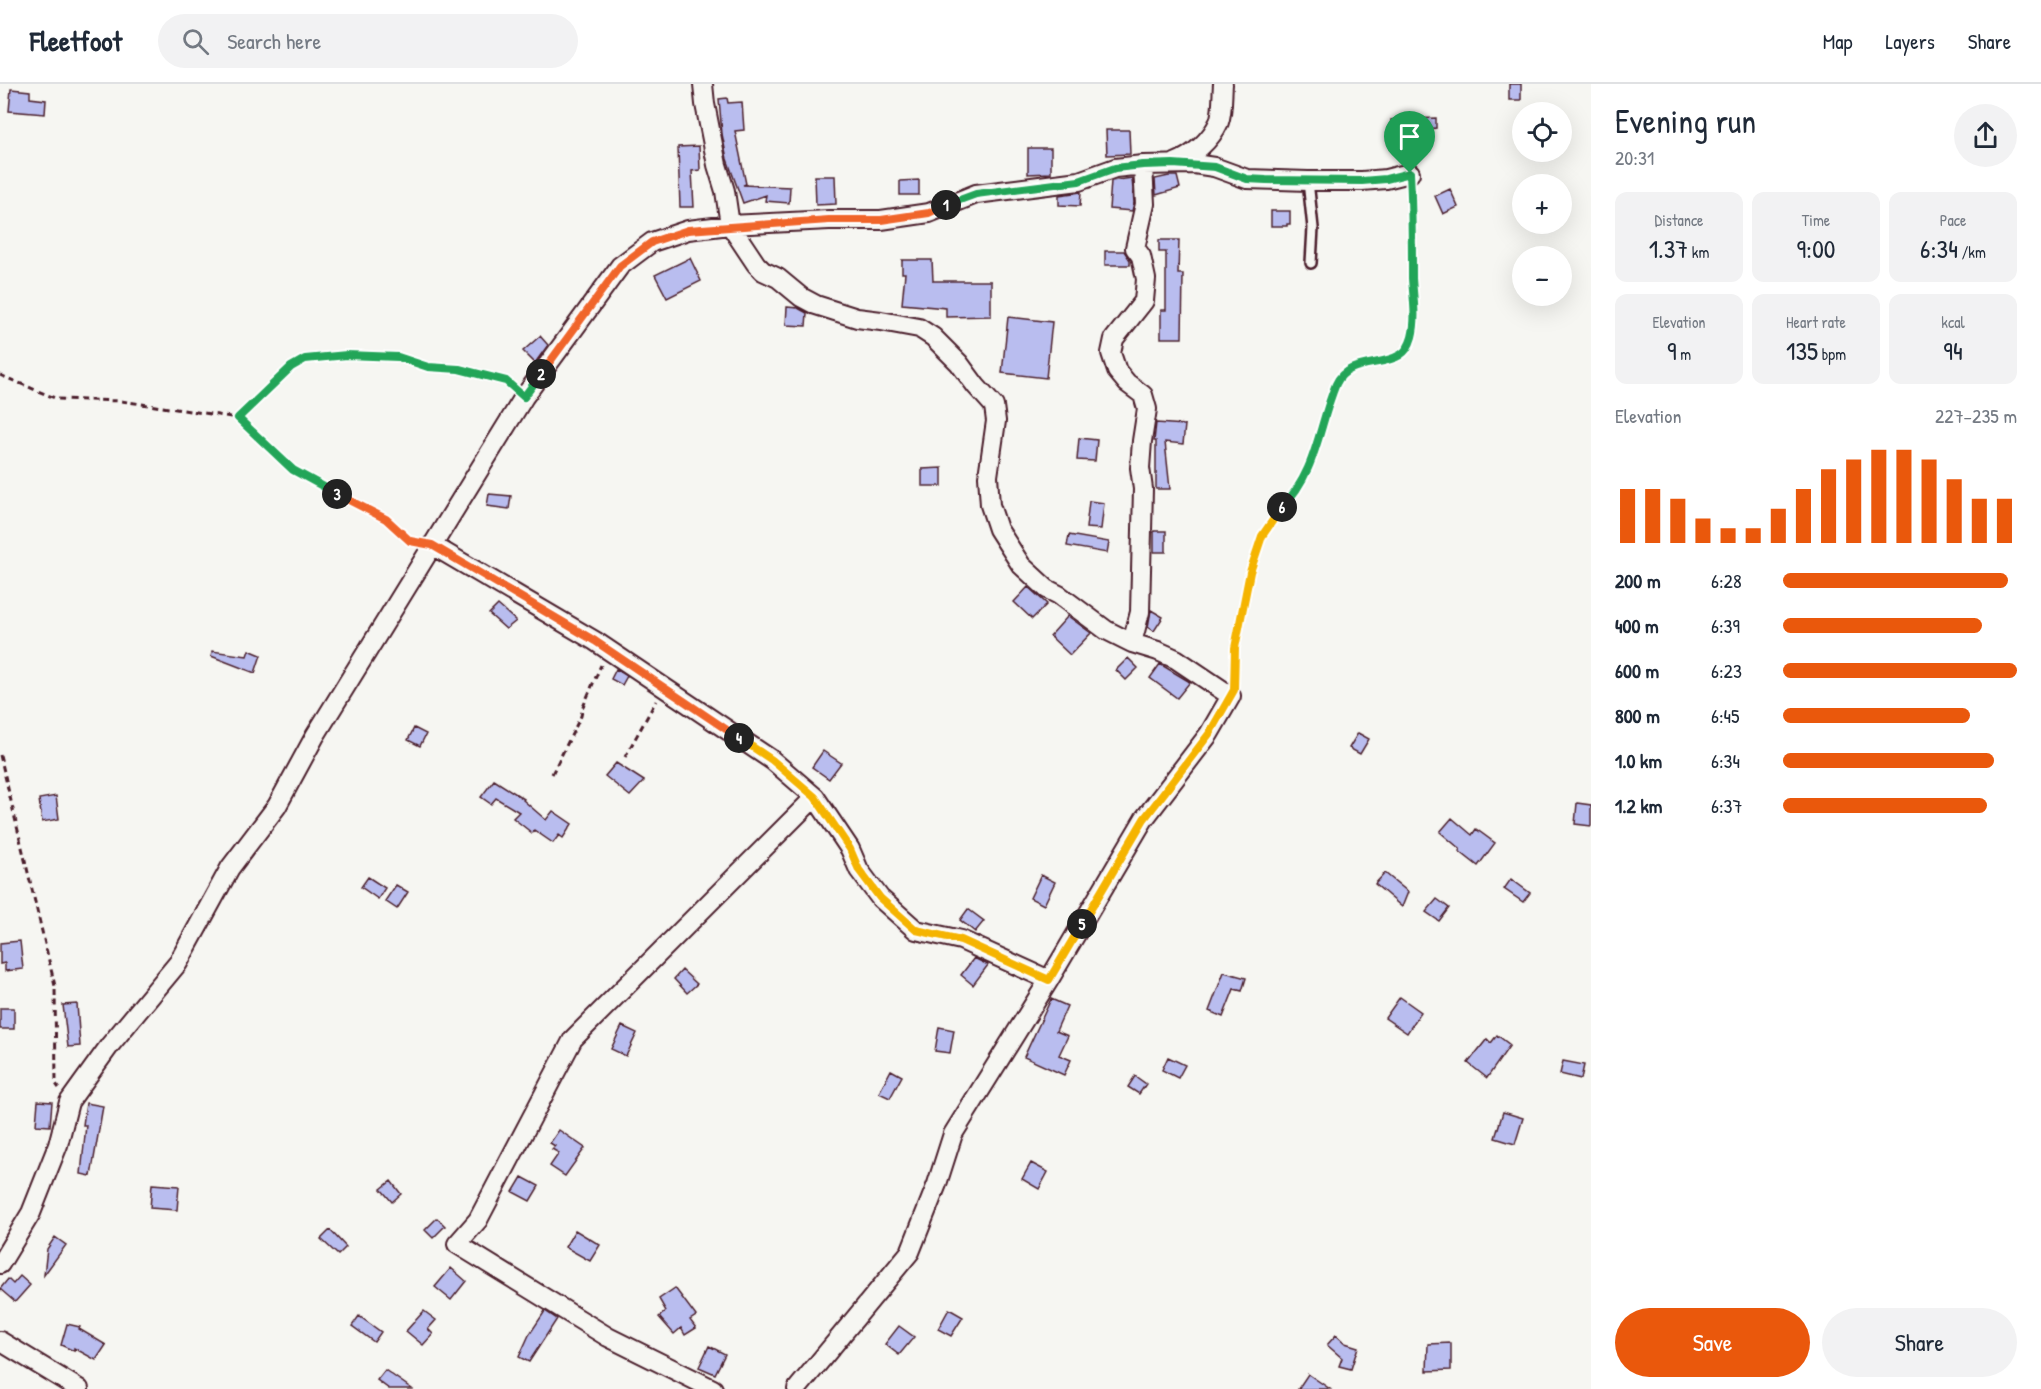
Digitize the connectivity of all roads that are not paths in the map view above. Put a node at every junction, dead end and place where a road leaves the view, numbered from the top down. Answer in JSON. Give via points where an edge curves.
{"nodes":[{"id":1,"x":703,"y":84,"type":"edge"},
{"id":2,"x":1223,"y":84,"type":"edge"},
{"id":3,"x":1173,"y":164,"type":"junction"},
{"id":4,"x":1143,"y":165,"type":"junction"},
{"id":5,"x":1410,"y":173,"type":"road end"},
{"id":6,"x":1308,"y":181,"type":"junction"},
{"id":7,"x":730,"y":225,"type":"junction"},
{"id":8,"x":1311,"y":263,"type":"dead end"},
{"id":9,"x":432,"y":545,"type":"junction"},
{"id":10,"x":1132,"y":643,"type":"junction"},
{"id":11,"x":815,"y":797,"type":"junction"},
{"id":12,"x":1049,"y":980,"type":"junction"},
{"id":13,"x":0,"y":1263,"type":"edge"},
{"id":14,"x":0,"y":1341,"type":"edge"},
{"id":15,"x":79,"y":1389,"type":"edge"},
{"id":16,"x":713,"y":1389,"type":"edge"},
{"id":17,"x":798,"y":1389,"type":"edge"}],
"edges":[{"from":1,"to":7,"type":"street"},
{"from":2,"to":3,"type":"street","via":[[1215,128],[1189,158]]},
{"from":3,"to":4,"type":"street"},
{"from":3,"to":6,"type":"street","via":[[1215,167],[1247,179]]},
{"from":4,"to":7,"type":"street","via":[[1115,168],[1079,181],[976,194],[929,213],[881,220]]},
{"from":4,"to":10,"type":"street","via":[[1145,204],[1135,248],[1146,279],[1144,301],[1114,339],[1111,353],[1117,370],[1143,395],[1147,409],[1140,462],[1140,612]]},
{"from":5,"to":6,"type":"street","via":[[1362,181]]},
{"from":6,"to":8,"type":"lane","via":[[1313,228]]},
{"from":7,"to":9,"type":"street","via":[[688,230],[652,242],[620,266],[524,397]]},
{"from":7,"to":10,"type":"street","via":[[756,264],[801,297],[857,318],[919,328],[933,337],[994,406],[996,421],[988,465],[991,511],[1021,565],[1106,630]]},
{"from":9,"to":11,"type":"street","via":[[608,649],[772,760]]},
{"from":9,"to":13,"type":"street","via":[[310,744],[277,806],[230,868],[178,963],[69,1102],[58,1145],[31,1213]]},
{"from":10,"to":12,"type":"street","via":[[1176,660],[1231,696],[1209,734],[1144,819]]},
{"from":11,"to":12,"type":"street","via":[[873,889],[916,930],[961,940]]},
{"from":11,"to":16,"type":"street","via":[[573,1039],[478,1220],[457,1244],[608,1337]]},
{"from":12,"to":17,"type":"street","via":[[953,1134],[938,1184],[910,1251]]},
{"from":14,"to":15,"type":"street"}]}
